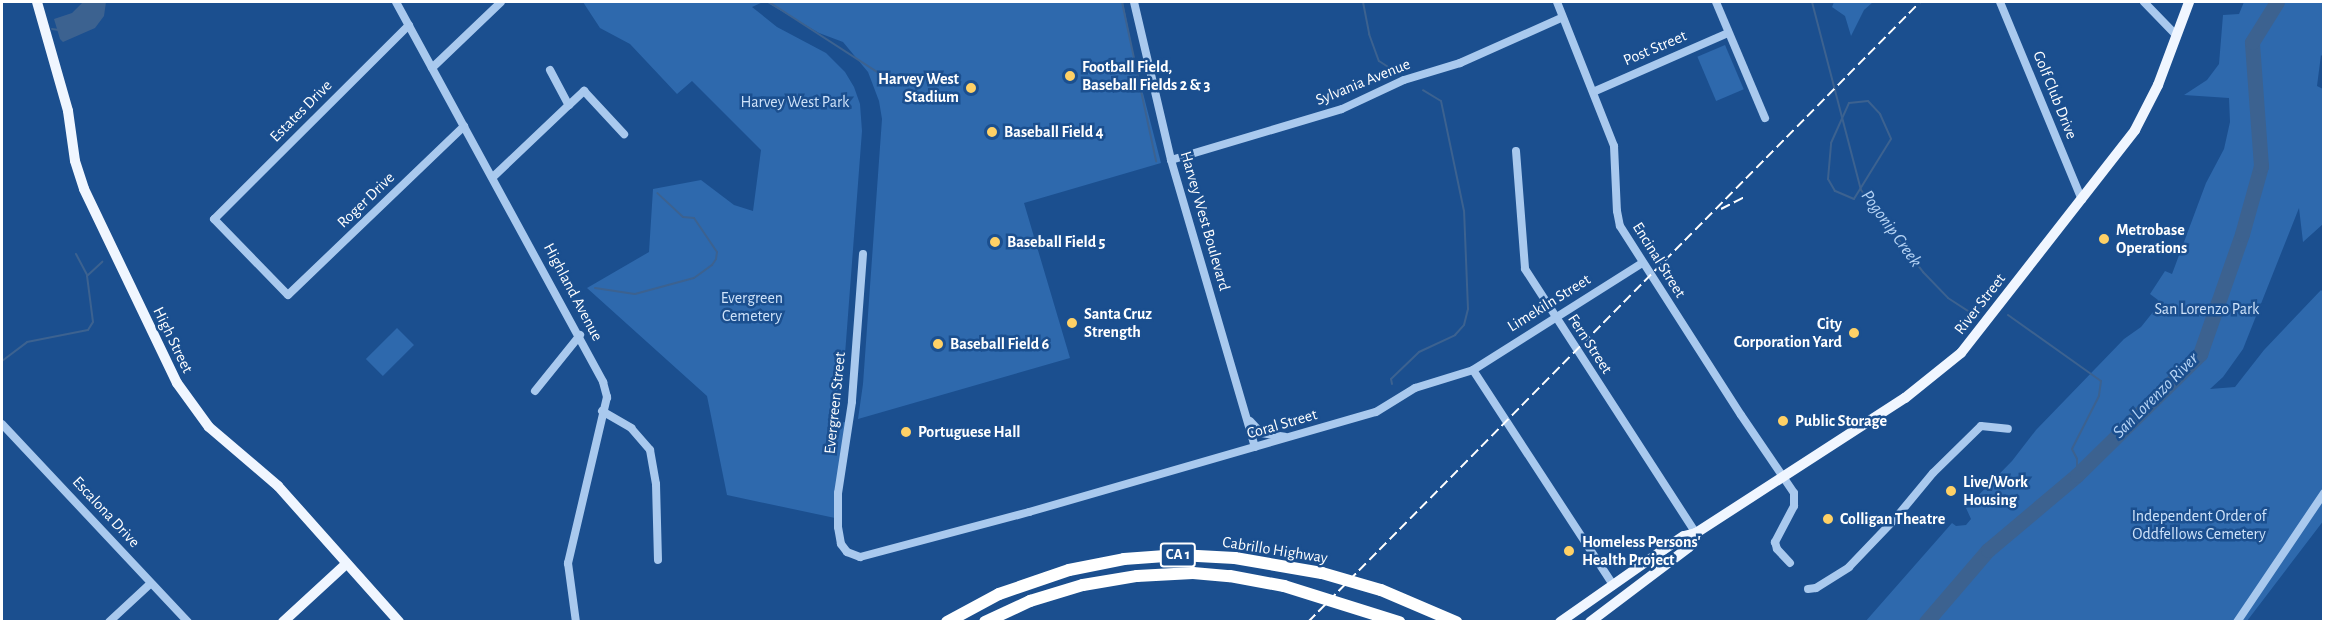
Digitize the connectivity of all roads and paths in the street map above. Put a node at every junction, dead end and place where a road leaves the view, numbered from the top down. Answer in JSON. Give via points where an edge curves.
{"nodes":[{"id":1,"x":37,"y":2,"type":"edge"},
{"id":2,"x":396,"y":2,"type":"edge"},
{"id":3,"x":501,"y":2,"type":"edge"},
{"id":4,"x":1134,"y":2,"type":"edge"},
{"id":5,"x":1557,"y":2,"type":"edge"},
{"id":6,"x":1716,"y":2,"type":"edge"},
{"id":7,"x":2000,"y":2,"type":"edge"},
{"id":8,"x":2144,"y":2,"type":"edge"},
{"id":9,"x":2189,"y":2,"type":"edge"},
{"id":10,"x":1561,"y":18,"type":"junction"},
{"id":11,"x":409,"y":26,"type":"junction"},
{"id":12,"x":1728,"y":33,"type":"junction"},
{"id":13,"x":2176,"y":35,"type":"junction"},
{"id":14,"x":432,"y":68,"type":"junction"},
{"id":15,"x":550,"y":70,"type":"dead end"},
{"id":16,"x":1593,"y":92,"type":"junction"},
{"id":17,"x":568,"y":105,"type":"junction"},
{"id":18,"x":1765,"y":118,"type":"dead end"},
{"id":19,"x":464,"y":126,"type":"junction"},
{"id":20,"x":624,"y":134,"type":"dead end"},
{"id":21,"x":1516,"y":151,"type":"dead end"},
{"id":22,"x":1171,"y":160,"type":"junction"},
{"id":23,"x":494,"y":177,"type":"junction"},
{"id":24,"x":2082,"y":200,"type":"junction"},
{"id":25,"x":862,"y":254,"type":"dead end"},
{"id":26,"x":1642,"y":263,"type":"junction"},
{"id":27,"x":288,"y":295,"type":"joint"},
{"id":28,"x":1555,"y":317,"type":"junction"},
{"id":29,"x":580,"y":335,"type":"junction"},
{"id":30,"x":1473,"y":370,"type":"junction"},
{"id":31,"x":535,"y":392,"type":"dead end"},
{"id":32,"x":602,"y":411,"type":"junction"},
{"id":33,"x":1245,"y":413,"type":"junction"},
{"id":34,"x":2,"y":424,"type":"edge"},
{"id":35,"x":2008,"y":429,"type":"dead end"},
{"id":36,"x":1289,"y":437,"type":"junction"},
{"id":37,"x":1255,"y":447,"type":"junction"},
{"id":38,"x":1783,"y":477,"type":"junction"},
{"id":39,"x":2324,"y":493,"type":"edge"},
{"id":40,"x":1696,"y":533,"type":"junction"},
{"id":41,"x":847,"y":552,"type":"joint"},
{"id":42,"x":658,"y":560,"type":"dead end"},
{"id":43,"x":1790,"y":562,"type":"dead end"},
{"id":44,"x":346,"y":564,"type":"junction"},
{"id":45,"x":151,"y":583,"type":"junction"},
{"id":46,"x":1613,"y":585,"type":"junction"},
{"id":47,"x":1808,"y":589,"type":"dead end"},
{"id":48,"x":109,"y":621,"type":"edge"},
{"id":49,"x":188,"y":621,"type":"edge"},
{"id":50,"x":283,"y":621,"type":"edge"},
{"id":51,"x":399,"y":621,"type":"edge"},
{"id":52,"x":576,"y":621,"type":"edge"},
{"id":53,"x":947,"y":621,"type":"edge"},
{"id":54,"x":984,"y":621,"type":"edge"},
{"id":55,"x":1399,"y":621,"type":"edge"},
{"id":56,"x":1456,"y":621,"type":"edge"},
{"id":57,"x":1560,"y":621,"type":"edge"},
{"id":58,"x":1590,"y":621,"type":"edge"},
{"id":59,"x":2237,"y":621,"type":"edge"}],
"edges":[{"from":1,"to":44,"type":"main road","name":"High Street","via":[[68,111],[75,161],[84,189],[177,383],[209,428],[266,475]]},
{"from":2,"to":11,"type":"street","name":"Highland Avenue"},
{"from":3,"to":14,"type":"street"},
{"from":4,"to":22,"type":"street","name":"Harvey West Boulevard"},
{"from":5,"to":10,"type":"street","name":"Encinal Street"},
{"from":6,"to":12,"type":"street"},
{"from":7,"to":24,"type":"street","name":"Golf Club Drive"},
{"from":8,"to":13,"type":"street"},
{"from":9,"to":13,"type":"main road","name":"River Street"},
{"from":10,"to":16,"type":"street","name":"Encinal Street"},
{"from":10,"to":22,"type":"street","name":"Sylvania Avenue","via":[[1342,109]]},
{"from":11,"to":14,"type":"street","name":"Highland Avenue"},
{"from":11,"to":27,"type":"street","name":"Estates Drive","via":[[214,219]]},
{"from":12,"to":16,"type":"street","name":"Post Street"},
{"from":12,"to":18,"type":"street"},
{"from":13,"to":24,"type":"main road","name":"River Street","via":[[2158,85],[2135,130]]},
{"from":14,"to":19,"type":"street","name":"Highland Avenue"},
{"from":15,"to":17,"type":"street"},
{"from":16,"to":26,"type":"street","name":"Encinal Street","via":[[1614,146],[1620,226]]},
{"from":17,"to":20,"type":"street","via":[[584,91]]},
{"from":17,"to":23,"type":"street"},
{"from":19,"to":23,"type":"street","name":"Highland Avenue"},
{"from":19,"to":27,"type":"street","name":"Roger Drive"},
{"from":21,"to":28,"type":"street","name":"Fern Street","via":[[1525,269]]},
{"from":22,"to":33,"type":"street","name":"Harvey West Boulevard"},
{"from":23,"to":29,"type":"street","name":"Highland Avenue"},
{"from":24,"to":38,"type":"main road","name":"River Street","via":[[1961,353],[1905,398]]},
{"from":25,"to":41,"type":"street","name":"Evergreen Street","via":[[852,402],[838,493],[840,544]]},
{"from":26,"to":28,"type":"street","name":"Limekiln Street"},
{"from":26,"to":38,"type":"street","name":"Encinal Street"},
{"from":28,"to":30,"type":"street","name":"Limekiln Street"},
{"from":28,"to":40,"type":"street","name":"Fern Street"},
{"from":29,"to":31,"type":"street"},
{"from":29,"to":32,"type":"street","name":"Highland Avenue","via":[[603,382],[607,397]]},
{"from":30,"to":36,"type":"street","name":"Coral Street","via":[[1415,388],[1376,412]]},
{"from":30,"to":46,"type":"street"},
{"from":32,"to":42,"type":"street","via":[[631,428],[650,450],[656,484]]},
{"from":32,"to":52,"type":"street","name":"Highland Avenue","via":[[568,563]]},
{"from":33,"to":36,"type":"street","via":[[1261,433]]},
{"from":33,"to":37,"type":"street","name":"Harvey West Boulevard"},
{"from":34,"to":45,"type":"street","name":"Escalona Drive"},
{"from":35,"to":47,"type":"street","via":[[1981,426],[1849,567]]},
{"from":36,"to":37,"type":"street","name":"Coral Street"},
{"from":37,"to":41,"type":"street","name":"Coral Street","via":[[869,556]]},
{"from":38,"to":40,"type":"main road","name":"River Street"},
{"from":38,"to":43,"type":"street","name":"Encinal Street","via":[[1795,501],[1775,542]]},
{"from":39,"to":59,"type":"street"},
{"from":40,"to":46,"type":"main road","name":"River Street","via":[[1684,536]]},
{"from":40,"to":58,"type":"main road","name":"River Street","via":[[1689,547]]},
{"from":44,"to":50,"type":"main road"},
{"from":44,"to":51,"type":"main road","name":"High Street"},
{"from":45,"to":48,"type":"street"},
{"from":45,"to":49,"type":"street","name":"Escalona Drive"},
{"from":46,"to":57,"type":"main road","name":"River Street"},
{"from":53,"to":56,"type":"highway","name":"Cabrillo Highway","number":"CA 1","via":[[999,594],[1069,570],[1134,558],[1198,555],[1329,575],[1381,590]]},
{"from":54,"to":55,"type":"highway","name":"Cabrillo Highway","number":"CA 1","via":[[1030,601],[1083,585],[1184,573],[1266,582]]}]}
